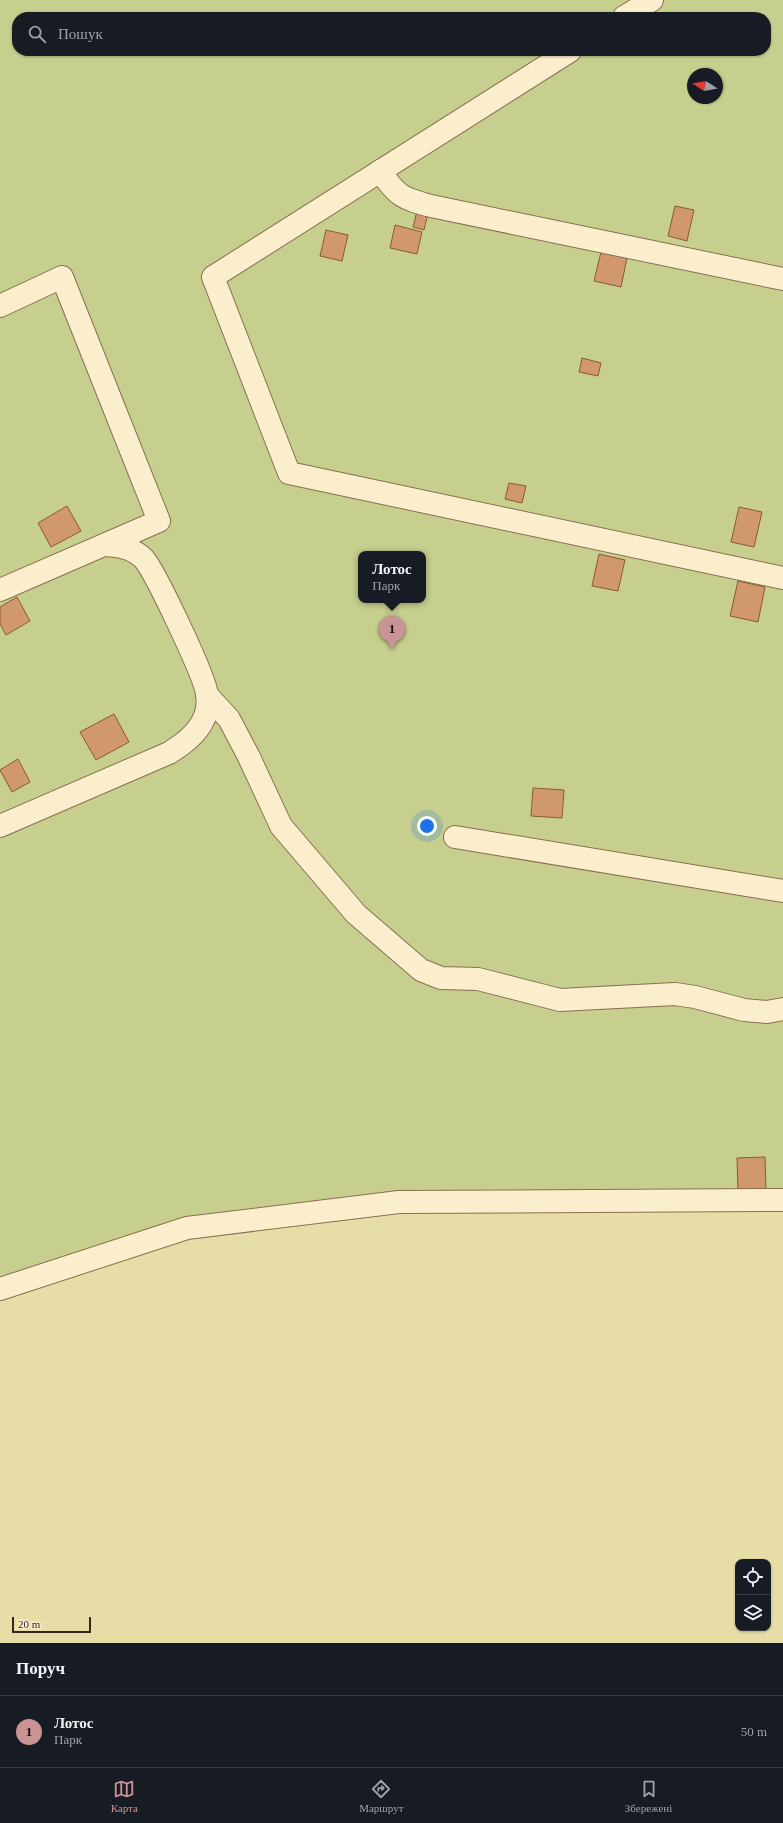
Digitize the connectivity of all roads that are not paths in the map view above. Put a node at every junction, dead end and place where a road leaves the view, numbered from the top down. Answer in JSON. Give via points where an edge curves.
{"nodes":[{"id":1,"x":652,"y":0,"type":"edge"},
{"id":2,"x":632,"y":12,"type":"edge"},
{"id":3,"x":562,"y":56,"type":"edge"},
{"id":4,"x":380,"y":171,"type":"junction"},
{"id":5,"x":783,"y":279,"type":"edge"},
{"id":6,"x":0,"y":306,"type":"edge"},
{"id":7,"x":105,"y":545,"type":"junction"},
{"id":8,"x":783,"y":578,"type":"edge"},
{"id":9,"x":0,"y":590,"type":"edge"},
{"id":10,"x":208,"y":695,"type":"junction"},
{"id":11,"x":0,"y":826,"type":"edge"},
{"id":12,"x":455,"y":837,"type":"dead end"},
{"id":13,"x":783,"y":891,"type":"edge"},
{"id":14,"x":783,"y":1009,"type":"edge"},
{"id":15,"x":783,"y":1200,"type":"edge"},
{"id":16,"x":0,"y":1289,"type":"edge"}],
"edges":[{"from":1,"to":2,"type":"street"},
{"from":3,"to":4,"type":"street"},
{"from":4,"to":5,"type":"street","via":[[391,187],[405,199],[425,205]]},
{"from":4,"to":8,"type":"street","via":[[213,277],[289,473]]},
{"from":6,"to":7,"type":"street","via":[[62,277],[159,521]]},
{"from":7,"to":9,"type":"street"},
{"from":7,"to":10,"type":"street","via":[[121,546],[135,552],[156,577],[201,674]]},
{"from":10,"to":11,"type":"street","via":[[206,713],[184,744],[169,753]]},
{"from":10,"to":14,"type":"street","via":[[229,719],[280,826],[356,914],[421,970],[441,978],[478,979],[560,1000],[675,994],[744,1010],[767,1012]]},
{"from":12,"to":13,"type":"street"},
{"from":15,"to":16,"type":"street","via":[[398,1202],[186,1228]]}]}
